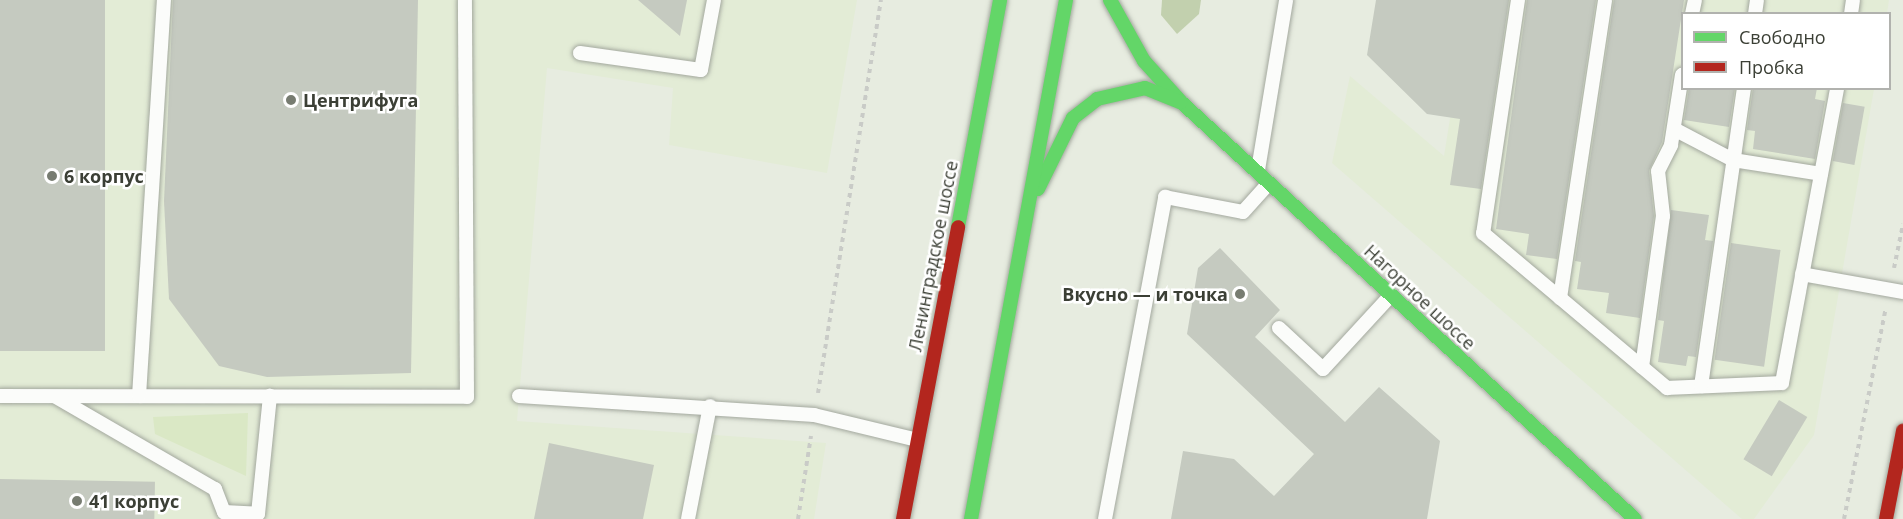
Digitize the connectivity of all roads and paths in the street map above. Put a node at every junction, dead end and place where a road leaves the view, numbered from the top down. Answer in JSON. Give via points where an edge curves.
{"nodes":[{"id":1,"x":164,"y":0,"type":"edge"},
{"id":2,"x":465,"y":0,"type":"edge"},
{"id":3,"x":714,"y":0,"type":"edge"},
{"id":4,"x":881,"y":0,"type":"edge"},
{"id":5,"x":1000,"y":0,"type":"edge"},
{"id":6,"x":1066,"y":0,"type":"edge"},
{"id":7,"x":1110,"y":0,"type":"edge"},
{"id":8,"x":1286,"y":0,"type":"edge"},
{"id":9,"x":1518,"y":0,"type":"edge"},
{"id":10,"x":1605,"y":0,"type":"edge"},
{"id":11,"x":580,"y":53,"type":"dead end"},
{"id":12,"x":1681,"y":87,"type":"edge"},
{"id":13,"x":1744,"y":90,"type":"edge"},
{"id":14,"x":1837,"y":90,"type":"edge"},
{"id":15,"x":1181,"y":102,"type":"junction"},
{"id":16,"x":1674,"y":129,"type":"junction"},
{"id":17,"x":1733,"y":160,"type":"junction"},
{"id":18,"x":1258,"y":172,"type":"junction"},
{"id":19,"x":1821,"y":174,"type":"junction"},
{"id":20,"x":1269,"y":183,"type":"junction"},
{"id":21,"x":1903,"y":224,"type":"edge"},
{"id":22,"x":1020,"y":241,"type":"junction"},
{"id":23,"x":1803,"y":274,"type":"junction"},
{"id":24,"x":1896,"y":291,"type":"edge"},
{"id":25,"x":1391,"y":295,"type":"junction"},
{"id":26,"x":1560,"y":298,"type":"junction"},
{"id":27,"x":1280,"y":328,"type":"dead end"},
{"id":28,"x":1642,"y":367,"type":"junction"},
{"id":29,"x":1701,"y":386,"type":"junction"},
{"id":30,"x":0,"y":396,"type":"edge"},
{"id":31,"x":54,"y":396,"type":"junction"},
{"id":32,"x":139,"y":396,"type":"junction"},
{"id":33,"x":270,"y":396,"type":"junction"},
{"id":34,"x":519,"y":396,"type":"dead end"},
{"id":35,"x":710,"y":406,"type":"junction"},
{"id":36,"x":814,"y":415,"type":"junction"},
{"id":37,"x":1903,"y":431,"type":"edge"},
{"id":38,"x":917,"y":440,"type":"junction"},
{"id":39,"x":688,"y":519,"type":"edge"},
{"id":40,"x":798,"y":519,"type":"edge"},
{"id":41,"x":903,"y":519,"type":"edge"},
{"id":42,"x":972,"y":519,"type":"edge"},
{"id":43,"x":1105,"y":519,"type":"edge"},
{"id":44,"x":1635,"y":519,"type":"edge"},
{"id":45,"x":1844,"y":519,"type":"edge"},
{"id":46,"x":1886,"y":519,"type":"edge"}],
"edges":[{"from":1,"to":32,"type":"lane"},
{"from":2,"to":33,"type":"lane","via":[[467,397]]},
{"from":3,"to":11,"type":"lane","via":[[701,70]]},
{"from":4,"to":36,"type":"path"},
{"from":5,"to":38,"type":"main road","name":"Ленинградское шоссе"},
{"from":6,"to":22,"type":"main road"},
{"from":7,"to":15,"type":"main road","name":"Нагорное шоссе","via":[[1144,61]]},
{"from":8,"to":18,"type":"lane"},
{"from":9,"to":26,"type":"lane","via":[[1483,233]]},
{"from":10,"to":26,"type":"lane"},
{"from":12,"to":16,"type":"lane"},
{"from":13,"to":17,"type":"lane"},
{"from":14,"to":19,"type":"lane"},
{"from":15,"to":18,"type":"main road","name":"Нагорное шоссе"},
{"from":15,"to":22,"type":"main road","via":[[1145,88],[1122,89],[1073,118],[1047,164]]},
{"from":16,"to":17,"type":"lane"},
{"from":16,"to":28,"type":"lane","via":[[1658,171],[1663,216]]},
{"from":17,"to":19,"type":"lane"},
{"from":17,"to":29,"type":"lane"},
{"from":18,"to":20,"type":"main road","name":"Нагорное шоссе"},
{"from":19,"to":23,"type":"lane"},
{"from":20,"to":25,"type":"main road","name":"Нагорное шоссе"},
{"from":20,"to":43,"type":"lane","via":[[1243,212],[1165,198]]},
{"from":21,"to":24,"type":"path"},
{"from":22,"to":42,"type":"main road"},
{"from":23,"to":24,"type":"lane"},
{"from":23,"to":29,"type":"lane","via":[[1782,383]]},
{"from":24,"to":45,"type":"path"},
{"from":25,"to":27,"type":"lane","via":[[1323,369]]},
{"from":25,"to":44,"type":"main road","name":"Нагорное шоссе"},
{"from":26,"to":28,"type":"lane"},
{"from":28,"to":29,"type":"lane","via":[[1666,388]]},
{"from":30,"to":31,"type":"lane"},
{"from":31,"to":32,"type":"lane"},
{"from":31,"to":33,"type":"lane","via":[[215,489],[224,512],[258,514]]},
{"from":32,"to":33,"type":"lane"},
{"from":34,"to":35,"type":"lane"},
{"from":35,"to":36,"type":"lane"},
{"from":35,"to":39,"type":"lane"},
{"from":36,"to":38,"type":"lane"},
{"from":36,"to":40,"type":"path"},
{"from":37,"to":46,"type":"main road"},
{"from":38,"to":41,"type":"main road","name":"Ленинградское шоссе"}]}
